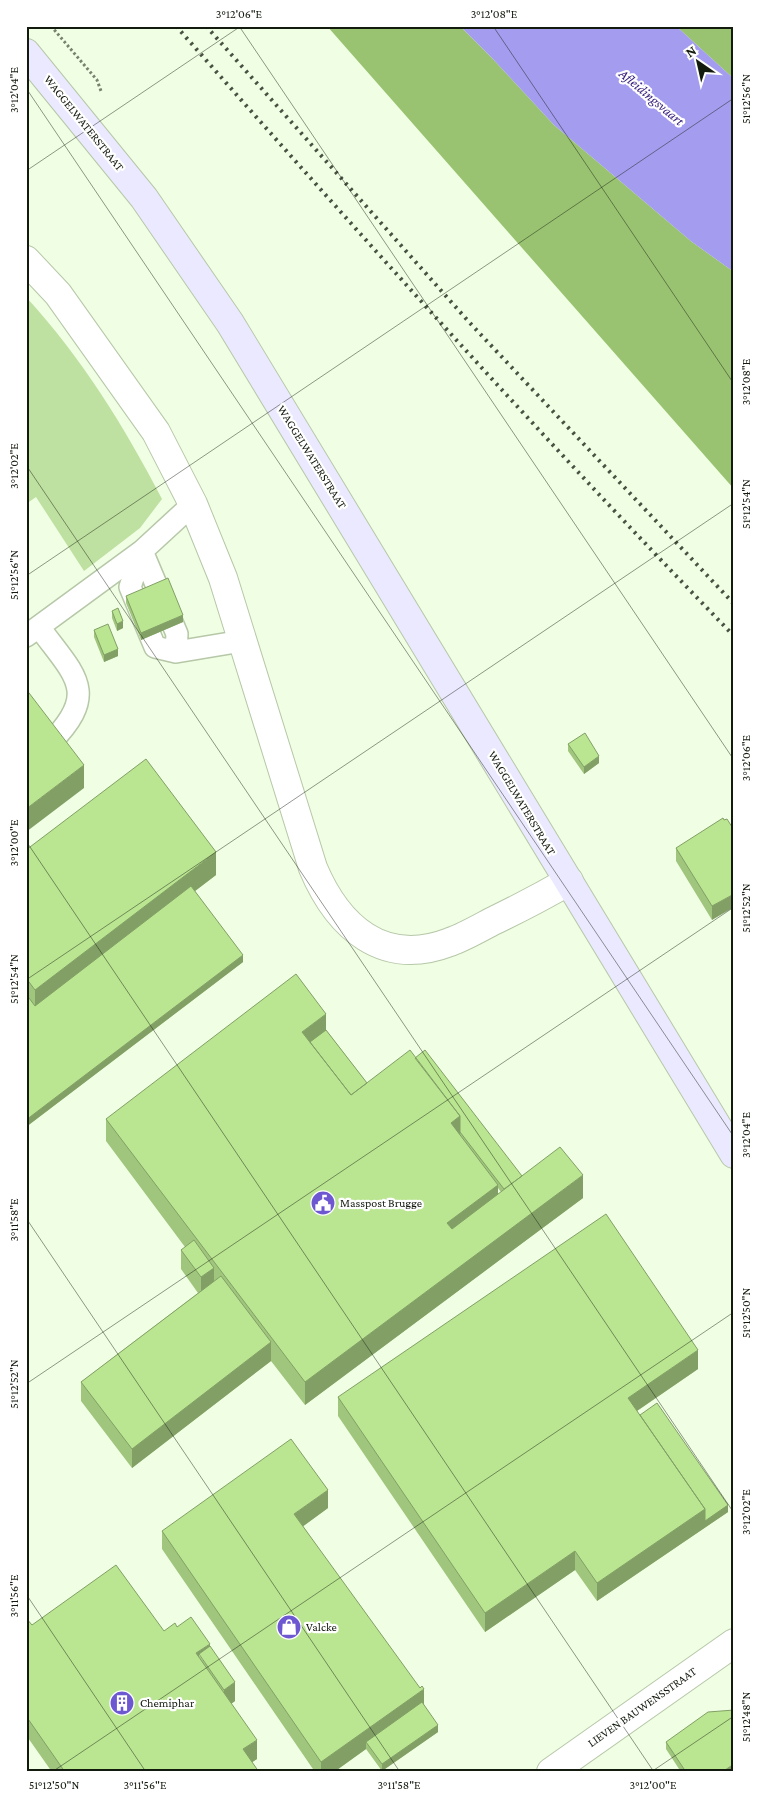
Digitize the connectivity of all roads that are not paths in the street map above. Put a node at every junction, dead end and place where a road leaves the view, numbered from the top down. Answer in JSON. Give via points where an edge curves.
{"nodes":[{"id":1,"x":26,"y":53,"type":"edge"},
{"id":2,"x":26,"y":260,"type":"edge"},
{"id":3,"x":193,"y":504,"type":"junction"},
{"id":4,"x":142,"y":551,"type":"junction"},
{"id":5,"x":32,"y":631,"type":"edge"},
{"id":6,"x":242,"y":641,"type":"junction"},
{"id":7,"x":50,"y":743,"type":"edge"},
{"id":8,"x":569,"y":881,"type":"junction"},
{"id":9,"x":734,"y":1154,"type":"edge"},
{"id":10,"x":734,"y":1643,"type":"edge"},
{"id":11,"x":551,"y":1772,"type":"edge"}],
"edges":[{"from":1,"to":8,"type":"main road","name":"WAGGELWATERSTRAAT","via":[[144,198],[230,323]]},
{"from":2,"to":3,"type":"street","via":[[58,294],[156,432]]},
{"from":3,"to":4,"type":"lane"},
{"from":3,"to":6,"type":"street","via":[[223,578]]},
{"from":4,"to":5,"type":"lane"},
{"from":4,"to":6,"type":"lane","via":[[177,634],[176,652]]},
{"from":5,"to":7,"type":"lane","via":[[73,674],[80,694],[66,727]]},
{"from":6,"to":8,"type":"street","via":[[313,868],[323,891],[351,927],[388,946],[413,950],[433,947],[450,942]]},
{"from":8,"to":9,"type":"main road","name":"WAGGELWATERSTRAAT"},
{"from":10,"to":11,"type":"street","name":"LIEVEN BAUWENSSTRAAT"}]}
